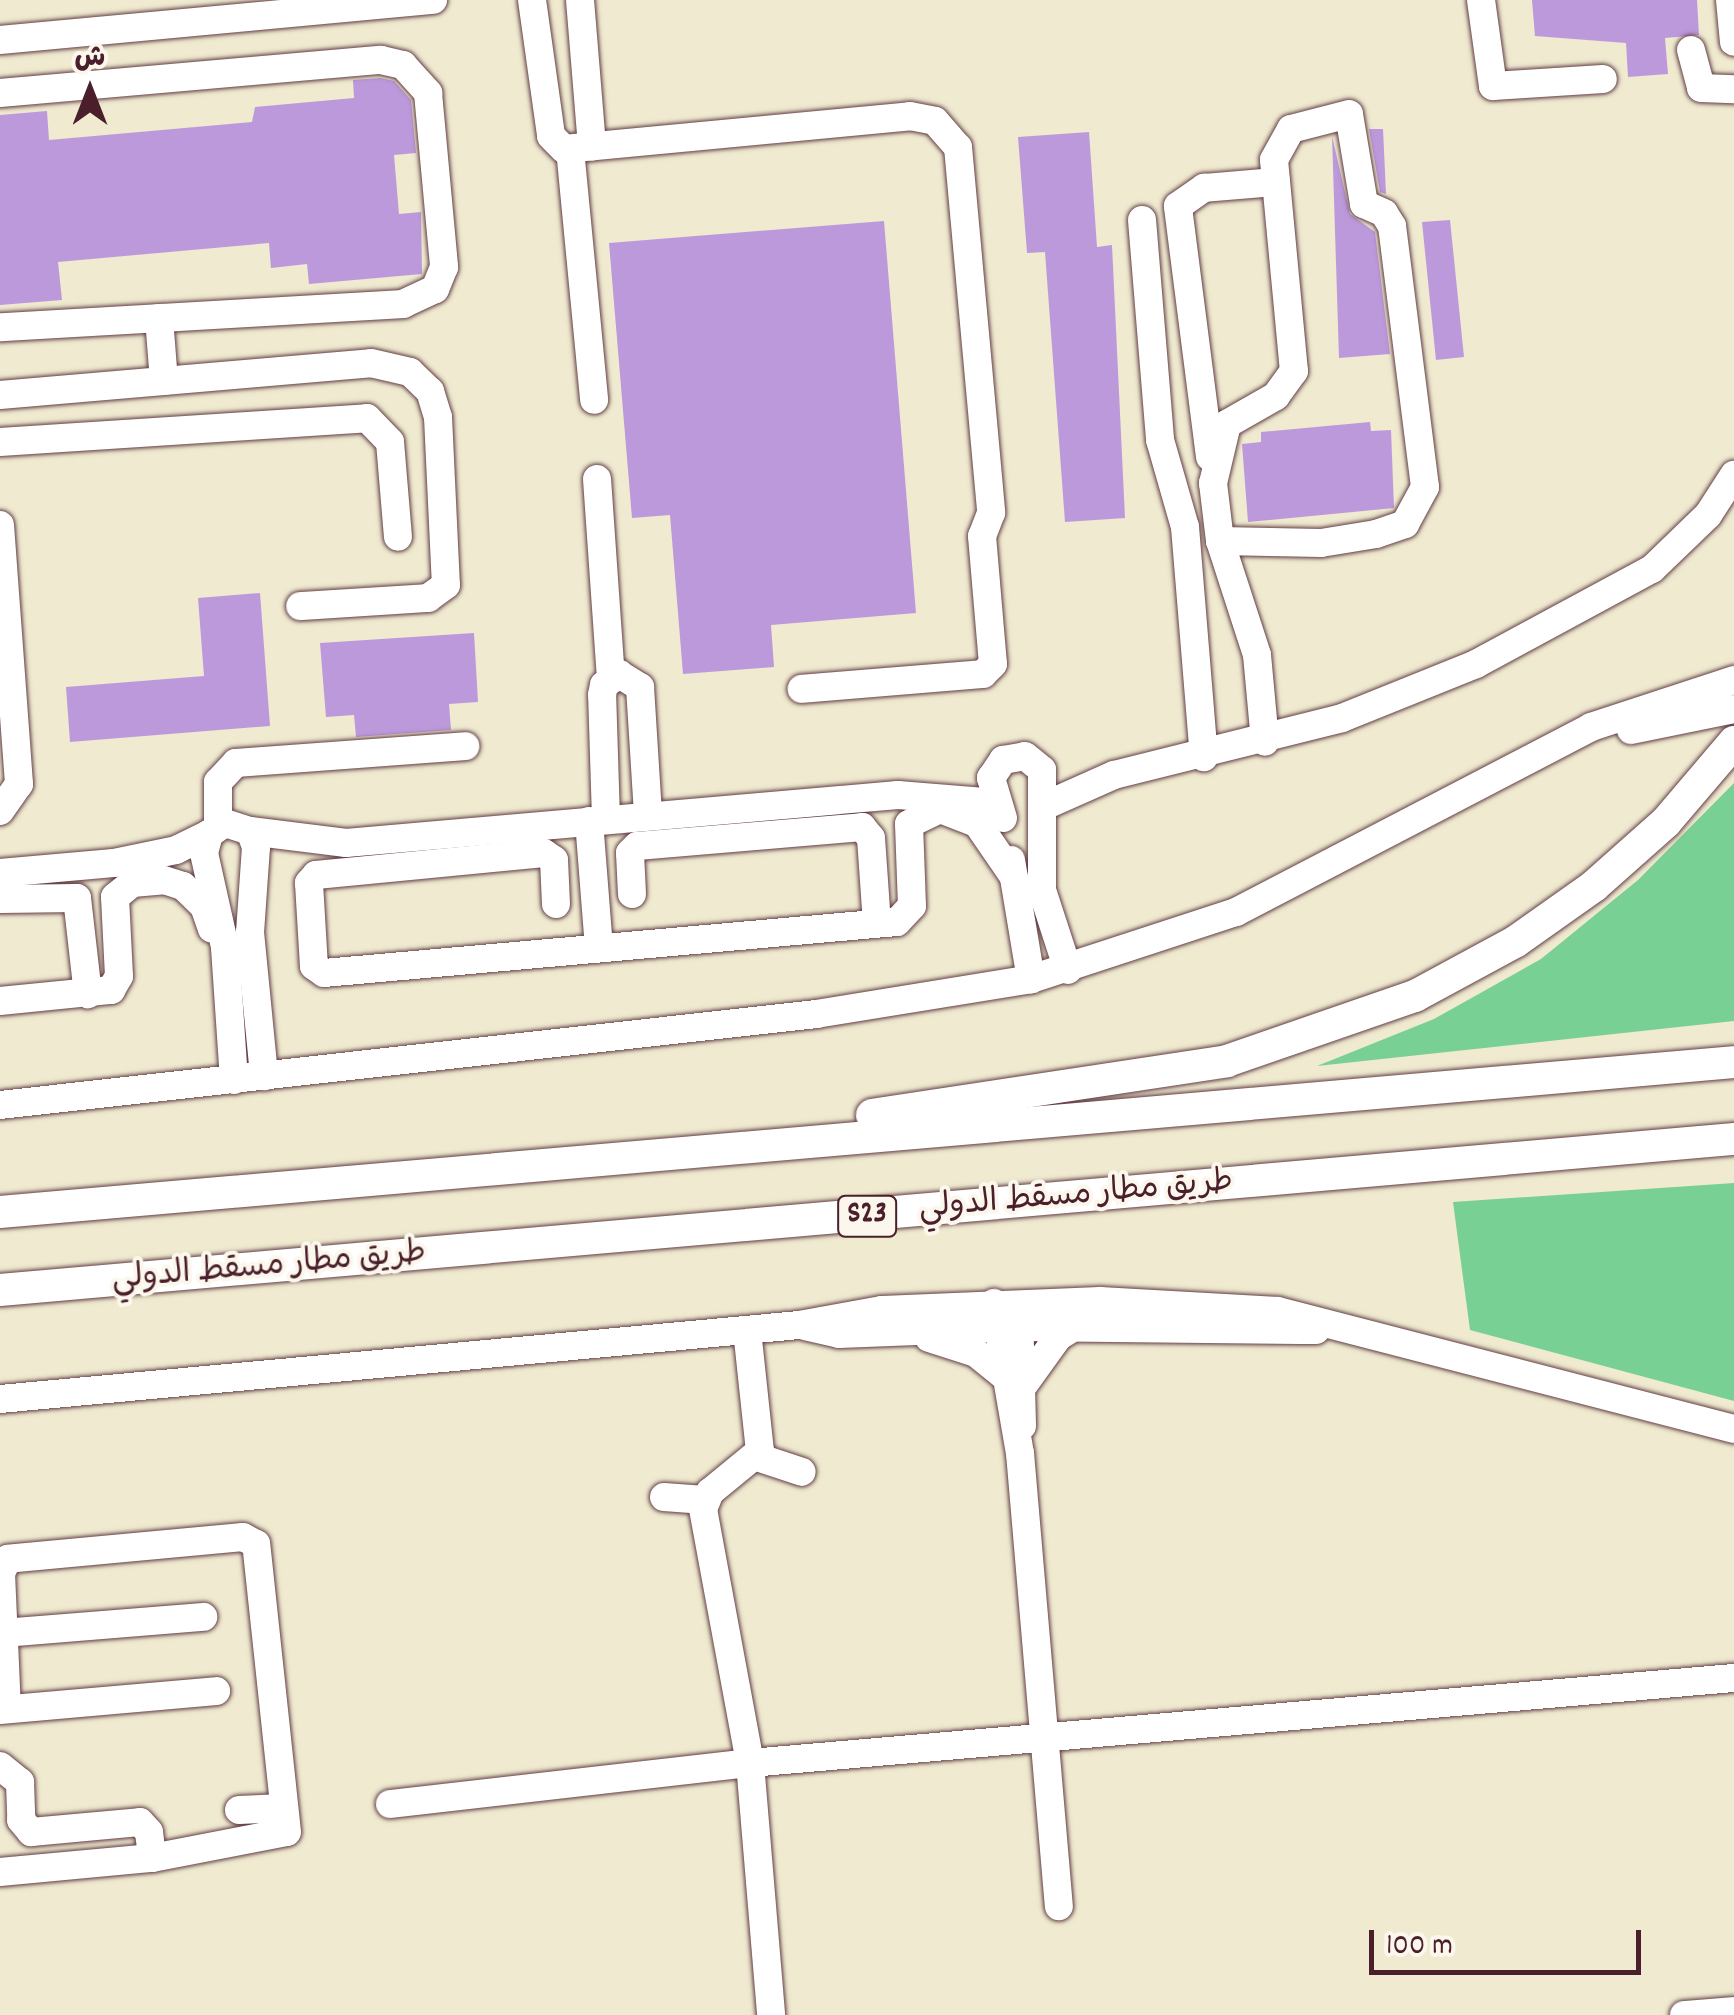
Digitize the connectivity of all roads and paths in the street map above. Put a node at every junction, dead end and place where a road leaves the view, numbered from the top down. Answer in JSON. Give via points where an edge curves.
{"nodes":[{"id":1,"x":433,"y":0,"type":"edge"},
{"id":2,"x":532,"y":0,"type":"edge"},
{"id":3,"x":580,"y":0,"type":"edge"},
{"id":4,"x":1481,"y":0,"type":"edge"},
{"id":5,"x":1730,"y":0,"type":"edge"},
{"id":6,"x":0,"y":40,"type":"edge"},
{"id":7,"x":1734,"y":42,"type":"edge"},
{"id":8,"x":1691,"y":50,"type":"dead end"},
{"id":9,"x":1603,"y":79,"type":"dead end"},
{"id":10,"x":1734,"y":89,"type":"edge"},
{"id":11,"x":0,"y":93,"type":"edge"},
{"id":12,"x":581,"y":148,"type":"junction"},
{"id":13,"x":1276,"y":182,"type":"junction"},
{"id":14,"x":1142,"y":220,"type":"dead end"},
{"id":15,"x":159,"y":318,"type":"junction"},
{"id":16,"x":0,"y":328,"type":"edge"},
{"id":17,"x":164,"y":381,"type":"junction"},
{"id":18,"x":0,"y":396,"type":"edge"},
{"id":19,"x":594,"y":400,"type":"dead end"},
{"id":20,"x":0,"y":442,"type":"edge"},
{"id":21,"x":1734,"y":475,"type":"edge"},
{"id":22,"x":597,"y":479,"type":"dead end"},
{"id":23,"x":1213,"y":483,"type":"junction"},
{"id":24,"x":0,"y":525,"type":"edge"},
{"id":25,"x":398,"y":537,"type":"dead end"},
{"id":26,"x":1220,"y":541,"type":"junction"},
{"id":27,"x":300,"y":606,"type":"dead end"},
{"id":28,"x":611,"y":677,"type":"junction"},
{"id":29,"x":1734,"y":680,"type":"edge"},
{"id":30,"x":802,"y":689,"type":"dead end"},
{"id":31,"x":1734,"y":709,"type":"edge"},
{"id":32,"x":1265,"y":742,"type":"junction"},
{"id":33,"x":465,"y":746,"type":"dead end"},
{"id":34,"x":1731,"y":746,"type":"edge"},
{"id":35,"x":1204,"y":757,"type":"junction"},
{"id":36,"x":1035,"y":762,"type":"junction"},
{"id":37,"x":995,"y":768,"type":"junction"},
{"id":38,"x":1114,"y":775,"type":"junction"},
{"id":39,"x":898,"y":795,"type":"junction"},
{"id":40,"x":997,"y":803,"type":"junction"},
{"id":41,"x":1042,"y":807,"type":"junction"},
{"id":42,"x":0,"y":811,"type":"edge"},
{"id":43,"x":648,"y":815,"type":"junction"},
{"id":44,"x":597,"y":820,"type":"junction"},
{"id":45,"x":227,"y":829,"type":"junction"},
{"id":46,"x":1396,"y":832,"type":"junction"},
{"id":47,"x":346,"y":843,"type":"junction"},
{"id":48,"x":114,"y":863,"type":"junction"},
{"id":49,"x":0,"y":872,"type":"edge"},
{"id":50,"x":252,"y":875,"type":"junction"},
{"id":51,"x":1014,"y":876,"type":"junction"},
{"id":52,"x":213,"y":879,"type":"junction"},
{"id":53,"x":632,"y":894,"type":"dead end"},
{"id":54,"x":0,"y":899,"type":"edge"},
{"id":55,"x":556,"y":904,"type":"dead end"},
{"id":56,"x":877,"y":922,"type":"junction"},
{"id":57,"x":1190,"y":930,"type":"junction"},
{"id":58,"x":1056,"y":932,"type":"junction"},
{"id":59,"x":599,"y":948,"type":"junction"},
{"id":60,"x":1068,"y":970,"type":"junction"},
{"id":61,"x":1031,"y":979,"type":"junction"},
{"id":62,"x":228,"y":988,"type":"junction"},
{"id":63,"x":88,"y":994,"type":"junction"},
{"id":64,"x":0,"y":1001,"type":"edge"},
{"id":65,"x":261,"y":1036,"type":"junction"},
{"id":66,"x":1734,"y":1046,"type":"edge"},
{"id":67,"x":390,"y":1062,"type":"junction"},
{"id":68,"x":1734,"y":1062,"type":"edge"},
{"id":69,"x":1665,"y":1068,"type":"junction"},
{"id":70,"x":264,"y":1076,"type":"junction"},
{"id":71,"x":234,"y":1080,"type":"junction"},
{"id":72,"x":0,"y":1105,"type":"edge"},
{"id":73,"x":1734,"y":1139,"type":"edge"},
{"id":74,"x":422,"y":1175,"type":"junction"},
{"id":75,"x":0,"y":1212,"type":"edge"},
{"id":76,"x":0,"y":1290,"type":"edge"},
{"id":77,"x":1007,"y":1315,"type":"junction"},
{"id":78,"x":799,"y":1325,"type":"junction"},
{"id":79,"x":1074,"y":1327,"type":"junction"},
{"id":80,"x":1342,"y":1329,"type":"junction"},
{"id":81,"x":747,"y":1330,"type":"junction"},
{"id":82,"x":908,"y":1332,"type":"junction"},
{"id":83,"x":1014,"y":1379,"type":"junction"},
{"id":84,"x":0,"y":1399,"type":"edge"},
{"id":85,"x":1734,"y":1428,"type":"edge"},
{"id":86,"x":757,"y":1457,"type":"junction"},
{"id":87,"x":802,"y":1472,"type":"dead end"},
{"id":88,"x":664,"y":1497,"type":"dead end"},
{"id":89,"x":705,"y":1500,"type":"junction"},
{"id":90,"x":203,"y":1618,"type":"dead end"},
{"id":91,"x":4,"y":1633,"type":"junction"},
{"id":92,"x":1734,"y":1678,"type":"edge"},
{"id":93,"x":216,"y":1691,"type":"dead end"},
{"id":94,"x":4,"y":1710,"type":"edge"},
{"id":95,"x":1045,"y":1741,"type":"junction"},
{"id":96,"x":750,"y":1764,"type":"junction"},
{"id":97,"x":0,"y":1766,"type":"edge"},
{"id":98,"x":390,"y":1804,"type":"dead end"},
{"id":99,"x":283,"y":1808,"type":"junction"},
{"id":100,"x":239,"y":1810,"type":"dead end"},
{"id":101,"x":152,"y":1858,"type":"junction"},
{"id":102,"x":0,"y":1872,"type":"edge"},
{"id":103,"x":1059,"y":1906,"type":"dead end"},
{"id":104,"x":1734,"y":2011,"type":"edge"},
{"id":105,"x":771,"y":2015,"type":"edge"},
{"id":106,"x":1684,"y":2015,"type":"edge"}],
"edges":[{"from":1,"to":6,"type":"street"},
{"from":2,"to":12,"type":"street","via":[[551,136]]},
{"from":3,"to":12,"type":"street"},
{"from":4,"to":9,"type":"street","via":[[1493,86]]},
{"from":5,"to":7,"type":"street"},
{"from":8,"to":10,"type":"street","via":[[1700,88]]},
{"from":11,"to":15,"type":"street","via":[[381,60],[403,65],[424,84],[444,267],[426,297],[403,304]]},
{"from":12,"to":19,"type":"street"},
{"from":12,"to":30,"type":"street","via":[[910,116],[935,121],[958,147],[991,513],[982,536],[993,664],[978,675]]},
{"from":13,"to":23,"type":"street","via":[[1294,371],[1276,396],[1227,424]]},
{"from":13,"to":23,"type":"street","via":[[1204,188],[1178,206]]},
{"from":13,"to":26,"type":"street","via":[[1274,160],[1290,130],[1349,114],[1364,204],[1392,226],[1425,488],[1406,524],[1376,534],[1321,543]]},
{"from":14,"to":35,"type":"street","via":[[1162,454],[1185,527]]},
{"from":15,"to":16,"type":"street"},
{"from":15,"to":17,"type":"street"},
{"from":17,"to":18,"type":"street"},
{"from":17,"to":27,"type":"street","via":[[385,362],[410,372],[430,391],[438,417],[446,584],[428,598]]},
{"from":20,"to":25,"type":"street","via":[[367,418],[390,442]]},
{"from":21,"to":32,"type":"street","via":[[1681,543],[1608,597],[1432,684]]},
{"from":22,"to":28,"type":"street"},
{"from":23,"to":26,"type":"street"},
{"from":24,"to":42,"type":"street","via":[[19,784]]},
{"from":26,"to":32,"type":"street","via":[[1257,656]]},
{"from":28,"to":43,"type":"street","via":[[628,675],[640,687]]},
{"from":28,"to":44,"type":"street","via":[[602,696]]},
{"from":29,"to":46,"type":"street","via":[[1578,733]]},
{"from":31,"to":46,"type":"street","via":[[1664,720],[1570,752]]},
{"from":32,"to":35,"type":"street"},
{"from":33,"to":45,"type":"street","via":[[236,763],[218,782]]},
{"from":34,"to":74,"type":"main road","via":[[1631,855],[1556,915],[1415,996],[1291,1044],[1090,1086]]},
{"from":35,"to":38,"type":"street"},
{"from":36,"to":37,"type":"street","via":[[1014,756]]},
{"from":36,"to":38,"type":"street"},
{"from":36,"to":41,"type":"street","via":[[1042,770]]},
{"from":37,"to":39,"type":"street"},
{"from":37,"to":40,"type":"street"},
{"from":38,"to":41,"type":"street"},
{"from":39,"to":40,"type":"street"},
{"from":39,"to":43,"type":"street"},
{"from":40,"to":51,"type":"street"},
{"from":41,"to":58,"type":"street","via":[[1040,869]]},
{"from":43,"to":44,"type":"street"},
{"from":44,"to":47,"type":"street"},
{"from":44,"to":59,"type":"street"},
{"from":45,"to":47,"type":"street"},
{"from":45,"to":48,"type":"street","via":[[176,850]]},
{"from":45,"to":50,"type":"street","via":[[256,848]]},
{"from":45,"to":52,"type":"street","via":[[204,852]]},
{"from":46,"to":57,"type":"street"},
{"from":47,"to":50,"type":"street","via":[[284,857]]},
{"from":48,"to":49,"type":"street"},
{"from":48,"to":52,"type":"street","via":[[174,867]]},
{"from":50,"to":65,"type":"street","via":[[250,932]]},
{"from":51,"to":56,"type":"street","via":[[970,817],[930,811],[907,828],[910,912],[897,922]]},
{"from":51,"to":61,"type":"street"},
{"from":52,"to":62,"type":"street"},
{"from":53,"to":56,"type":"street","via":[[630,853],[637,846],[862,827],[872,838]]},
{"from":54,"to":63,"type":"street","via":[[66,893],[76,898]]},
{"from":55,"to":59,"type":"street","via":[[555,864],[544,853],[316,875],[309,883],[314,966],[324,973]]},
{"from":56,"to":59,"type":"street"},
{"from":57,"to":58,"type":"street","via":[[1092,946]]},
{"from":57,"to":60,"type":"street"},
{"from":58,"to":60,"type":"street"},
{"from":60,"to":61,"type":"street"},
{"from":61,"to":67,"type":"street","via":[[853,1009]]},
{"from":62,"to":63,"type":"street","via":[[200,900],[176,883],[151,879],[126,885],[115,897],[118,982]]},
{"from":62,"to":71,"type":"street"},
{"from":63,"to":64,"type":"street"},
{"from":65,"to":67,"type":"street","via":[[290,1053]]},
{"from":65,"to":70,"type":"street"},
{"from":66,"to":69,"type":"main road"},
{"from":67,"to":70,"type":"street"},
{"from":68,"to":69,"type":"main road"},
{"from":69,"to":74,"type":"main road"},
{"from":70,"to":71,"type":"street"},
{"from":71,"to":72,"type":"street"},
{"from":73,"to":76,"type":"main road","name":"طريق مطار مسقط الدولي","number":"S23"},
{"from":74,"to":75,"type":"main road"},
{"from":77,"to":78,"type":"street","via":[[882,1310]]},
{"from":77,"to":79,"type":"street"},
{"from":77,"to":80,"type":"street","via":[[1278,1311]]},
{"from":77,"to":82,"type":"street"},
{"from":77,"to":83,"type":"street"},
{"from":78,"to":81,"type":"street"},
{"from":78,"to":82,"type":"street","via":[[839,1334]]},
{"from":79,"to":80,"type":"street"},
{"from":79,"to":83,"type":"street"},
{"from":80,"to":85,"type":"street"},
{"from":81,"to":84,"type":"street"},
{"from":81,"to":86,"type":"street","via":[[761,1439]]},
{"from":82,"to":83,"type":"street","via":[[976,1353]]},
{"from":83,"to":95,"type":"street"},
{"from":86,"to":87,"type":"street"},
{"from":86,"to":89,"type":"street"},
{"from":88,"to":89,"type":"street"},
{"from":89,"to":96,"type":"street","via":[[705,1543]]},
{"from":90,"to":91,"type":"street"},
{"from":91,"to":94,"type":"street"},
{"from":91,"to":99,"type":"street","via":[[1,1568],[8,1559],[253,1540]]},
{"from":92,"to":95,"type":"street","via":[[1469,1697]]},
{"from":93,"to":94,"type":"street"},
{"from":95,"to":96,"type":"street"},
{"from":95,"to":103,"type":"street"},
{"from":96,"to":98,"type":"street"},
{"from":96,"to":105,"type":"street"},
{"from":97,"to":101,"type":"street","via":[[20,1782],[20,1820],[32,1832],[140,1822]]},
{"from":99,"to":100,"type":"street"},
{"from":99,"to":101,"type":"street","via":[[287,1832]]},
{"from":101,"to":102,"type":"street"},
{"from":104,"to":106,"type":"street"}]}
